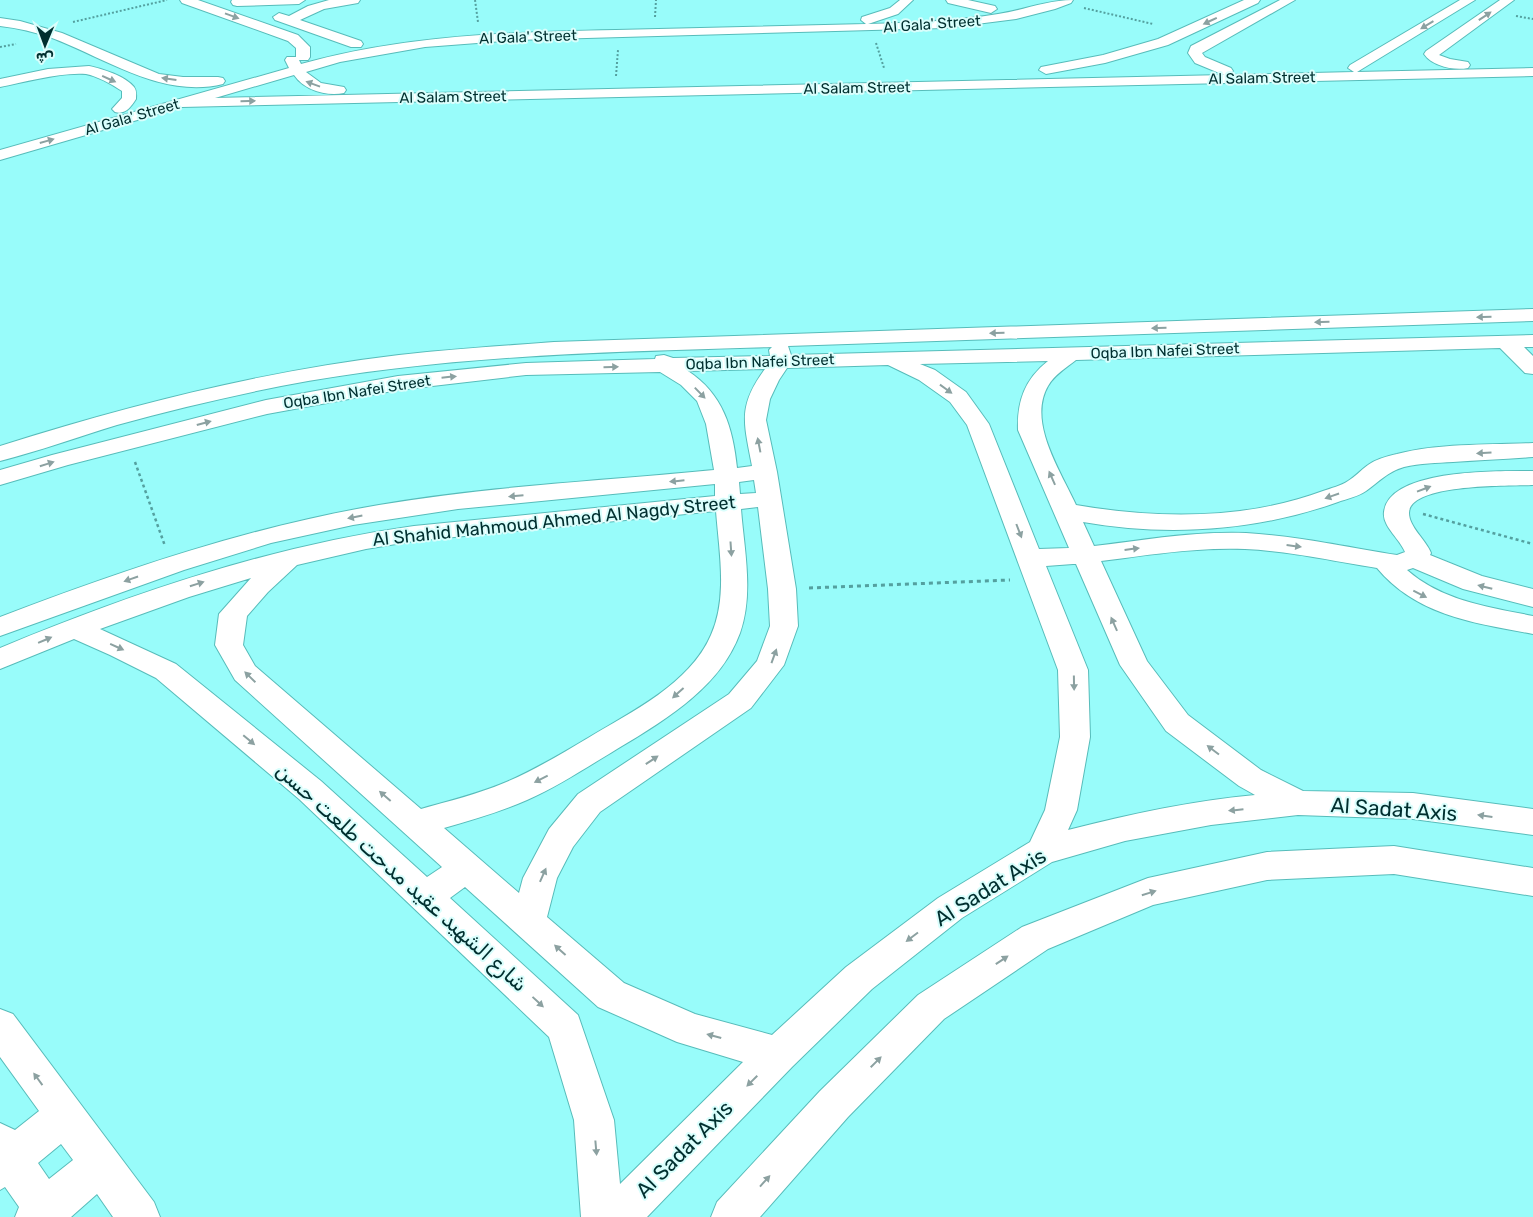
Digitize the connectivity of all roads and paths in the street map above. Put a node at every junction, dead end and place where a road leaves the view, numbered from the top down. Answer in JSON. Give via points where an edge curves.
{"nodes":[{"id":1,"x":167,"y":0,"type":"edge"},
{"id":2,"x":186,"y":0,"type":"edge"},
{"id":3,"x":299,"y":0,"type":"edge"},
{"id":4,"x":354,"y":0,"type":"edge"},
{"id":5,"x":475,"y":0,"type":"edge"},
{"id":6,"x":656,"y":0,"type":"edge"},
{"id":7,"x":952,"y":0,"type":"edge"},
{"id":8,"x":1254,"y":0,"type":"edge"},
{"id":9,"x":1289,"y":0,"type":"edge"},
{"id":10,"x":1469,"y":0,"type":"edge"},
{"id":11,"x":1508,"y":0,"type":"edge"},
{"id":12,"x":233,"y":1,"type":"edge"},
{"id":13,"x":913,"y":1,"type":"edge"},
{"id":14,"x":1064,"y":1,"type":"edge"},
{"id":15,"x":1031,"y":5,"type":"edge"},
{"id":16,"x":991,"y":9,"type":"junction"},
{"id":17,"x":929,"y":19,"type":"junction"},
{"id":18,"x":291,"y":21,"type":"junction"},
{"id":19,"x":0,"y":22,"type":"edge"},
{"id":20,"x":869,"y":24,"type":"junction"},
{"id":21,"x":655,"y":25,"type":"junction"},
{"id":22,"x":38,"y":29,"type":"junction"},
{"id":23,"x":479,"y":29,"type":"junction"},
{"id":24,"x":1185,"y":32,"type":"junction"},
{"id":25,"x":620,"y":34,"type":"junction"},
{"id":26,"x":9,"y":35,"type":"edge"},
{"id":27,"x":356,"y":44,"type":"junction"},
{"id":28,"x":59,"y":56,"type":"dead end"},
{"id":29,"x":37,"y":60,"type":"dead end"},
{"id":30,"x":297,"y":62,"type":"junction"},
{"id":31,"x":1533,"y":64,"type":"edge"},
{"id":32,"x":1463,"y":65,"type":"junction"},
{"id":33,"x":1355,"y":68,"type":"junction"},
{"id":34,"x":89,"y":70,"type":"junction"},
{"id":35,"x":1226,"y":71,"type":"junction"},
{"id":36,"x":1533,"y":72,"type":"edge"},
{"id":37,"x":0,"y":73,"type":"edge"},
{"id":38,"x":887,"y":78,"type":"junction"},
{"id":39,"x":993,"y":80,"type":"junction"},
{"id":40,"x":218,"y":81,"type":"junction"},
{"id":41,"x":0,"y":83,"type":"edge"},
{"id":42,"x":616,"y":84,"type":"junction"},
{"id":43,"x":182,"y":102,"type":"junction"},
{"id":44,"x":120,"y":109,"type":"junction"},
{"id":45,"x":0,"y":143,"type":"edge"},
{"id":46,"x":0,"y":155,"type":"edge"},
{"id":47,"x":1533,"y":315,"type":"edge"},
{"id":48,"x":1533,"y":341,"type":"edge"},
{"id":49,"x":1506,"y":342,"type":"junction"},
{"id":50,"x":780,"y":351,"type":"junction"},
{"id":51,"x":1071,"y":354,"type":"junction"},
{"id":52,"x":663,"y":355,"type":"junction"},
{"id":53,"x":888,"y":359,"type":"junction"},
{"id":54,"x":1533,"y":368,"type":"edge"},
{"id":55,"x":128,"y":443,"type":"junction"},
{"id":56,"x":1533,"y":450,"type":"edge"},
{"id":57,"x":0,"y":454,"type":"edge"},
{"id":58,"x":0,"y":478,"type":"edge"},
{"id":59,"x":1533,"y":478,"type":"edge"},
{"id":60,"x":766,"y":486,"type":"junction"},
{"id":61,"x":1356,"y":487,"type":"junction"},
{"id":62,"x":727,"y":489,"type":"junction"},
{"id":63,"x":1397,"y":507,"type":"junction"},
{"id":64,"x":1066,"y":511,"type":"junction"},
{"id":65,"x":1533,"y":544,"type":"edge"},
{"id":66,"x":1084,"y":555,"type":"junction"},
{"id":67,"x":289,"y":558,"type":"junction"},
{"id":68,"x":1414,"y":558,"type":"junction"},
{"id":69,"x":1385,"y":561,"type":"junction"},
{"id":70,"x":172,"y":565,"type":"junction"},
{"id":71,"x":1034,"y":568,"type":"junction"},
{"id":72,"x":782,"y":589,"type":"junction"},
{"id":73,"x":1533,"y":598,"type":"edge"},
{"id":74,"x":1533,"y":625,"type":"edge"},
{"id":75,"x":0,"y":627,"type":"edge"},
{"id":76,"x":72,"y":628,"type":"junction"},
{"id":77,"x":0,"y":659,"type":"edge"},
{"id":78,"x":1298,"y":803,"type":"junction"},
{"id":79,"x":1533,"y":822,"type":"edge"},
{"id":80,"x":416,"y":823,"type":"junction"},
{"id":81,"x":1042,"y":851,"type":"junction"},
{"id":82,"x":467,"y":868,"type":"junction"},
{"id":83,"x":1531,"y":882,"type":"edge"},
{"id":84,"x":425,"y":897,"type":"junction"},
{"id":85,"x":528,"y":921,"type":"junction"},
{"id":86,"x":0,"y":1026,"type":"edge"},
{"id":87,"x":778,"y":1054,"type":"junction"},
{"id":88,"x":64,"y":1116,"type":"junction"},
{"id":89,"x":4,"y":1157,"type":"edge"},
{"id":90,"x":100,"y":1165,"type":"junction"},
{"id":91,"x":44,"y":1214,"type":"edge"},
{"id":92,"x":139,"y":1217,"type":"edge"},
{"id":93,"x":602,"y":1217,"type":"edge"},
{"id":94,"x":618,"y":1217,"type":"edge"},
{"id":95,"x":732,"y":1217,"type":"edge"}],
"edges":[{"from":1,"to":22,"type":"path"},
{"from":2,"to":30,"type":"street","name":"Al Salam Street","one_way":true,"via":[[293,38],[303,47]]},
{"from":3,"to":12,"type":"street"},
{"from":4,"to":18,"type":"street","via":[[313,9]]},
{"from":5,"to":23,"type":"path"},
{"from":6,"to":21,"type":"path"},
{"from":7,"to":16,"type":"street"},
{"from":8,"to":24,"type":"street","one_way":true},
{"from":9,"to":35,"type":"street","via":[[1196,49],[1200,60]]},
{"from":10,"to":33,"type":"street","one_way":true},
{"from":32,"to":11,"type":"street","one_way":true,"via":[[1440,60],[1431,54]]},
{"from":12,"to":18,"type":"street"},
{"from":13,"to":20,"type":"street"},
{"from":14,"to":15,"type":"street","name":"Al Gala' Street"},
{"from":14,"to":24,"type":"path"},
{"from":15,"to":16,"type":"street","name":"Al Gala' Street","via":[[1013,4]]},
{"from":15,"to":17,"type":"street","name":"Al Gala' Street","via":[[987,20]]},
{"from":16,"to":17,"type":"street","name":"Al Gala' Street"},
{"from":17,"to":20,"type":"street","name":"Al Gala' Street"},
{"from":18,"to":27,"type":"street"},
{"from":19,"to":22,"type":"street"},
{"from":20,"to":21,"type":"street","name":"Al Gala' Street"},
{"from":20,"to":25,"type":"street","name":"Al Gala' Street"},
{"from":20,"to":38,"type":"path"},
{"from":21,"to":23,"type":"street","name":"Al Gala' Street"},
{"from":22,"to":26,"type":"street"},
{"from":40,"to":22,"type":"street","one_way":true,"via":[[149,75]]},
{"from":23,"to":27,"type":"street","name":"Al Gala' Street"},
{"from":24,"to":39,"type":"street","via":[[1106,59]]},
{"from":25,"to":30,"type":"street","name":"Al Gala' Street","via":[[426,43]]},
{"from":25,"to":42,"type":"path"},
{"from":27,"to":30,"type":"street","name":"Al Gala' Street"},
{"from":28,"to":34,"type":"street"},
{"from":29,"to":37,"type":"street"},
{"from":30,"to":40,"type":"street","name":"Al Gala' Street"},
{"from":42,"to":30,"type":"street","name":"Al Salam Street","one_way":true,"via":[[339,90],[305,81]]},
{"from":30,"to":43,"type":"street","name":"Al Gala' Street"},
{"from":31,"to":32,"type":"street","name":"Al Salam Street"},
{"from":32,"to":33,"type":"street","name":"Al Salam Street"},
{"from":33,"to":35,"type":"street","name":"Al Salam Street"},
{"from":34,"to":41,"type":"street","via":[[48,73]]},
{"from":34,"to":44,"type":"street","one_way":true,"via":[[129,90],[129,99]]},
{"from":35,"to":39,"type":"street","name":"Al Salam Street"},
{"from":36,"to":39,"type":"street","name":"Al Salam Street"},
{"from":38,"to":39,"type":"street","name":"Al Salam Street"},
{"from":38,"to":42,"type":"street","name":"Al Salam Street"},
{"from":43,"to":39,"type":"street","name":"Al Salam Street","one_way":true},
{"from":40,"to":44,"type":"street","name":"Al Gala' Street"},
{"from":46,"to":43,"type":"street","name":"Al Gala' Street","one_way":true},
{"from":44,"to":45,"type":"street","name":"Al Gala' Street"},
{"from":47,"to":50,"type":"street","name":"Oqba Ibn Nafei Street","one_way":true},
{"from":48,"to":49,"type":"street","name":"Oqba Ibn Nafei Street"},
{"from":49,"to":51,"type":"street","name":"Oqba Ibn Nafei Street"},
{"from":49,"to":54,"type":"street"},
{"from":50,"to":52,"type":"street","name":"Oqba Ibn Nafei Street"},
{"from":50,"to":53,"type":"street","name":"Oqba Ibn Nafei Street"},
{"from":60,"to":50,"type":"street","one_way":true,"via":[[755,420],[759,399]]},
{"from":51,"to":53,"type":"street","name":"Oqba Ibn Nafei Street"},
{"from":64,"to":51,"type":"street","one_way":true,"via":[[1030,430],[1028,412],[1032,395],[1046,372]]},
{"from":55,"to":52,"type":"street","name":"Oqba Ibn Nafei Street","one_way":true,"via":[[266,407],[398,383]]},
{"from":52,"to":57,"type":"street","name":"Oqba Ibn Nafei Street","via":[[554,348],[352,368],[248,387],[139,413]]},
{"from":52,"to":62,"type":"street","one_way":true,"via":[[707,399],[718,421]]},
{"from":53,"to":71,"type":"street","one_way":true,"via":[[926,375],[958,397],[978,424]]},
{"from":58,"to":55,"type":"street","name":"Oqba Ibn Nafei Street","one_way":true},
{"from":55,"to":70,"type":"path"},
{"from":56,"to":61,"type":"street","one_way":true,"via":[[1402,460],[1379,468]]},
{"from":63,"to":59,"type":"street","one_way":true,"via":[[1407,496],[1432,486]]},
{"from":60,"to":62,"type":"street","name":"Al Shahid Mahmoud Ahmed Al Nagdy Street"},
{"from":60,"to":72,"type":"street"},
{"from":61,"to":63,"type":"street"},
{"from":61,"to":64,"type":"street","one_way":true,"via":[[1292,510],[1246,517],[1171,522],[1117,520]]},
{"from":62,"to":67,"type":"street","name":"Al Shahid Mahmoud Ahmed Al Nagdy Street","via":[[367,541]]},
{"from":62,"to":70,"type":"street","name":"Al Shahid Mahmoud Ahmed Al Nagdy Street","one_way":true,"via":[[421,506],[264,537]]},
{"from":62,"to":80,"type":"street","one_way":true,"via":[[734,596],[726,634],[701,672],[662,708],[560,769],[516,791]]},
{"from":63,"to":65,"type":"path"},
{"from":63,"to":68,"type":"street","via":[[1398,523],[1416,546],[1418,553]]},
{"from":64,"to":66,"type":"street"},
{"from":66,"to":69,"type":"street","one_way":true,"via":[[1224,541],[1302,546]]},
{"from":66,"to":71,"type":"street"},
{"from":78,"to":66,"type":"street","one_way":true,"via":[[1250,778],[1177,723],[1134,665]]},
{"from":76,"to":67,"type":"street","name":"Al Shahid Mahmoud Ahmed Al Nagdy Street","one_way":true,"via":[[148,599]]},
{"from":80,"to":67,"type":"street","one_way":true,"via":[[245,673],[229,645],[233,614]]},
{"from":68,"to":69,"type":"street","via":[[1397,563]]},
{"from":73,"to":68,"type":"street","one_way":true,"via":[[1478,586]]},
{"from":69,"to":74,"type":"street","one_way":true,"via":[[1394,575],[1431,599]]},
{"from":70,"to":75,"type":"street","name":"Al Shahid Mahmoud Ahmed Al Nagdy Street","one_way":true,"via":[[78,596]]},
{"from":71,"to":72,"type":"path"},
{"from":71,"to":81,"type":"street","one_way":true,"via":[[1073,670],[1075,737],[1061,810]]},
{"from":85,"to":72,"type":"street","one_way":true,"via":[[540,878],[561,838],[589,803],[740,702],[770,665],[784,626]]},
{"from":77,"to":76,"type":"street","name":"Al Shahid Mahmoud Ahmed Al Nagdy Street","one_way":true},
{"from":76,"to":84,"type":"street","name":"شارع الشهيد عقيد مدحت طلعت حسن","one_way":true,"via":[[166,671],[310,790]]},
{"from":79,"to":78,"type":"street","name":"Al Sadat Axis","one_way":true,"via":[[1413,806]]},
{"from":78,"to":81,"type":"street","name":"Al Sadat Axis","one_way":true,"via":[[1210,812],[1125,828]]},
{"from":80,"to":82,"type":"street"},
{"from":81,"to":87,"type":"street","name":"Al Sadat Axis","one_way":true,"via":[[950,908],[866,972]]},
{"from":82,"to":84,"type":"street"},
{"from":82,"to":85,"type":"street"},
{"from":95,"to":83,"type":"street","one_way":true,"via":[[834,1104],[931,1008],[1036,938],[1148,892],[1267,866],[1394,860]]},
{"from":84,"to":93,"type":"street","name":"شارع الشهيد عقيد مدحت طلعت حسن","one_way":true,"via":[[565,1027],[594,1120]]},
{"from":87,"to":85,"type":"street","one_way":true,"via":[[690,1030],[611,995]]},
{"from":88,"to":86,"type":"street","one_way":true},
{"from":87,"to":94,"type":"street","name":"Al Sadat Axis","one_way":true},
{"from":88,"to":89,"type":"street"},
{"from":88,"to":90,"type":"street"},
{"from":89,"to":91,"type":"street"},
{"from":90,"to":91,"type":"street"},
{"from":90,"to":92,"type":"street"}]}
